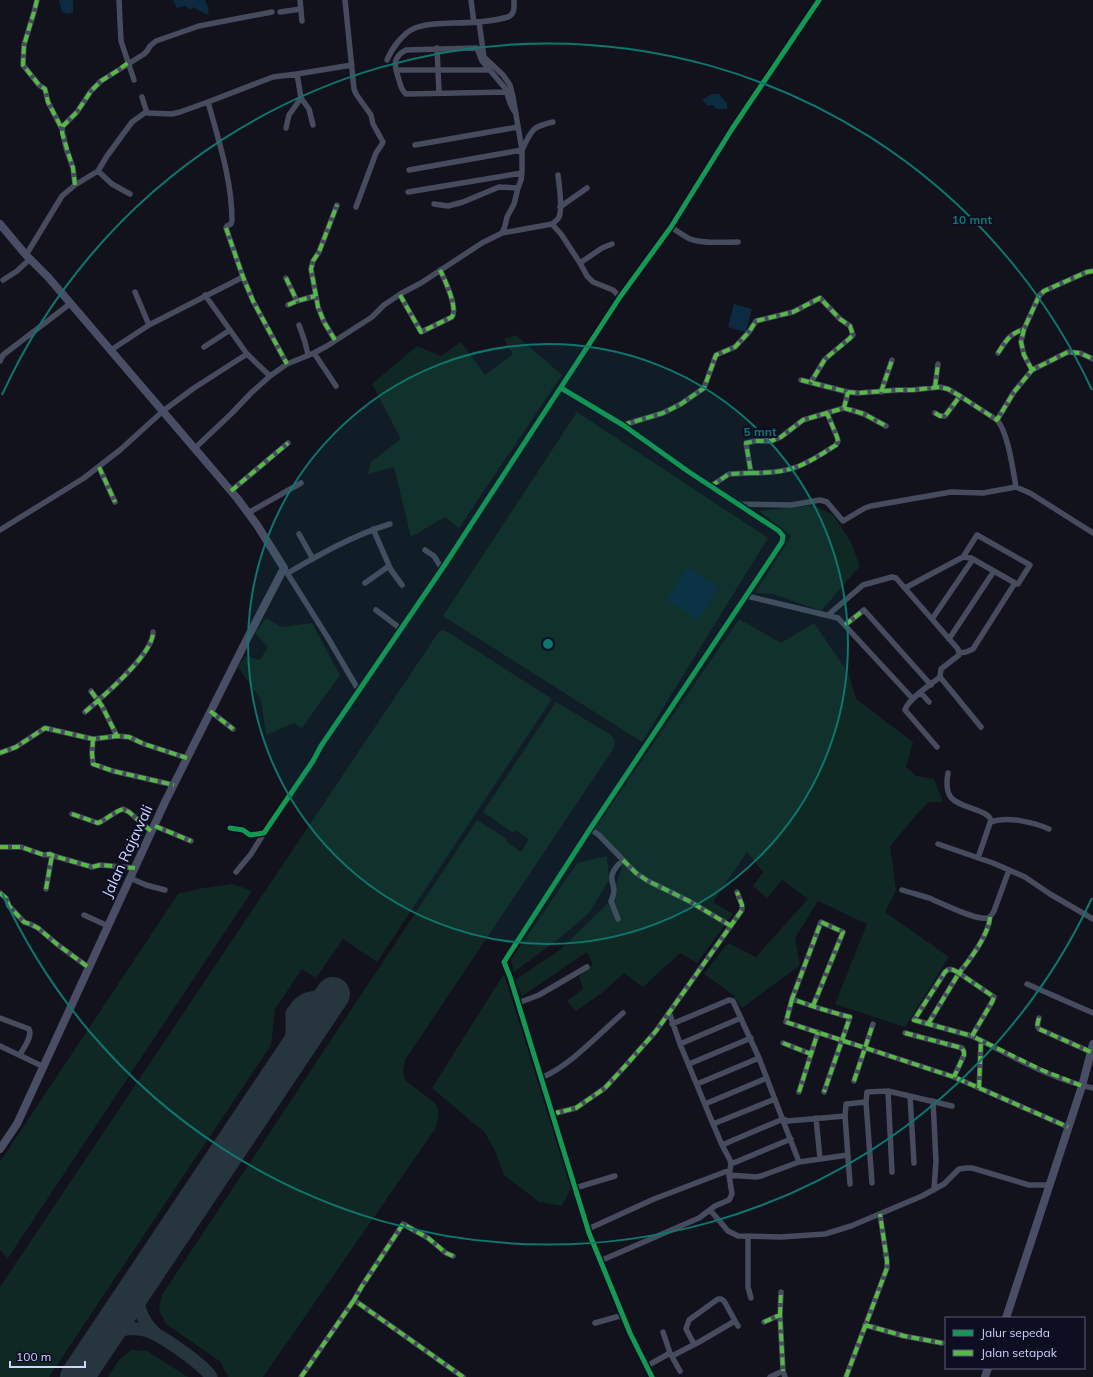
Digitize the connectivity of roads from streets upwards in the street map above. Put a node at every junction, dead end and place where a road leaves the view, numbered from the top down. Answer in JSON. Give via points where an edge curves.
{"nodes":[{"id":1,"x":37,"y":0,"type":"edge"},
{"id":2,"x":119,"y":0,"type":"edge"},
{"id":3,"x":300,"y":0,"type":"edge"},
{"id":4,"x":345,"y":0,"type":"edge"},
{"id":5,"x":471,"y":0,"type":"edge"},
{"id":6,"x":514,"y":0,"type":"edge"},
{"id":7,"x":819,"y":0,"type":"edge"},
{"id":8,"x":301,"y":9,"type":"junction"},
{"id":9,"x":272,"y":12,"type":"dead end"},
{"id":10,"x":280,"y":12,"type":"dead end"},
{"id":11,"x":302,"y":21,"type":"dead end"},
{"id":12,"x":476,"y":22,"type":"junction"},
{"id":13,"x":437,"y":48,"type":"junction"},
{"id":14,"x":387,"y":60,"type":"dead end"},
{"id":15,"x":129,"y":62,"type":"junction"},
{"id":16,"x":352,"y":65,"type":"junction"},
{"id":17,"x":396,"y":70,"type":"junction"},
{"id":18,"x":490,"y":70,"type":"junction"},
{"id":19,"x":438,"y":71,"type":"junction"},
{"id":20,"x":297,"y":74,"type":"junction"},
{"id":21,"x":134,"y":80,"type":"dead end"},
{"id":22,"x":507,"y":92,"type":"junction"},
{"id":23,"x":438,"y":93,"type":"junction"},
{"id":24,"x":142,"y":97,"type":"dead end"},
{"id":25,"x":301,"y":98,"type":"junction"},
{"id":26,"x":208,"y":102,"type":"junction"},
{"id":27,"x":146,"y":112,"type":"junction"},
{"id":28,"x":516,"y":113,"type":"junction"},
{"id":29,"x":553,"y":122,"type":"dead end"},
{"id":30,"x":313,"y":125,"type":"dead end"},
{"id":31,"x":518,"y":127,"type":"junction"},
{"id":32,"x":286,"y":128,"type":"dead end"},
{"id":33,"x":62,"y":129,"type":"junction"},
{"id":34,"x":415,"y":145,"type":"dead end"},
{"id":35,"x":522,"y":150,"type":"junction"},
{"id":36,"x":409,"y":170,"type":"dead end"},
{"id":37,"x":98,"y":171,"type":"junction"},
{"id":38,"x":522,"y":173,"type":"junction"},
{"id":39,"x":558,"y":175,"type":"dead end"},
{"id":40,"x":75,"y":185,"type":"junction"},
{"id":41,"x":518,"y":188,"type":"junction"},
{"id":42,"x":587,"y":188,"type":"dead end"},
{"id":43,"x":408,"y":192,"type":"dead end"},
{"id":44,"x":130,"y":194,"type":"dead end"},
{"id":45,"x":434,"y":204,"type":"dead end"},
{"id":46,"x":337,"y":205,"type":"dead end"},
{"id":47,"x":356,"y":207,"type":"dead end"},
{"id":48,"x":560,"y":207,"type":"junction"},
{"id":49,"x":0,"y":224,"type":"edge"},
{"id":50,"x":552,"y":224,"type":"junction"},
{"id":51,"x":671,"y":227,"type":"junction"},
{"id":52,"x":502,"y":233,"type":"junction"},
{"id":53,"x":738,"y":242,"type":"dead end"},
{"id":54,"x":612,"y":244,"type":"dead end"},
{"id":55,"x":28,"y":257,"type":"junction"},
{"id":56,"x":580,"y":262,"type":"junction"},
{"id":57,"x":440,"y":270,"type":"junction"},
{"id":58,"x":1093,"y":271,"type":"edge"},
{"id":59,"x":243,"y":277,"type":"junction"},
{"id":60,"x":286,"y":278,"type":"dead end"},
{"id":61,"x":3,"y":280,"type":"dead end"},
{"id":62,"x":135,"y":292,"type":"dead end"},
{"id":63,"x":205,"y":295,"type":"junction"},
{"id":64,"x":400,"y":295,"type":"junction"},
{"id":65,"x":315,"y":296,"type":"junction"},
{"id":66,"x":620,"y":297,"type":"junction"},
{"id":67,"x":297,"y":301,"type":"junction"},
{"id":68,"x":71,"y":303,"type":"junction"},
{"id":69,"x":288,"y":305,"type":"dead end"},
{"id":70,"x":149,"y":324,"type":"junction"},
{"id":71,"x":299,"y":325,"type":"dead end"},
{"id":72,"x":1024,"y":329,"type":"junction"},
{"id":73,"x":230,"y":330,"type":"junction"},
{"id":74,"x":335,"y":340,"type":"junction"},
{"id":75,"x":204,"y":347,"type":"dead end"},
{"id":76,"x":111,"y":350,"type":"junction"},
{"id":77,"x":314,"y":353,"type":"junction"},
{"id":78,"x":998,"y":353,"type":"dead end"},
{"id":79,"x":247,"y":354,"type":"junction"},
{"id":80,"x":308,"y":356,"type":"junction"},
{"id":81,"x":1093,"y":359,"type":"edge"},
{"id":82,"x":892,"y":360,"type":"dead end"},
{"id":83,"x":0,"y":361,"type":"edge"},
{"id":84,"x":287,"y":364,"type":"junction"},
{"id":85,"x":938,"y":364,"type":"dead end"},
{"id":86,"x":1032,"y":370,"type":"junction"},
{"id":87,"x":270,"y":376,"type":"junction"},
{"id":88,"x":801,"y":380,"type":"dead end"},
{"id":89,"x":811,"y":382,"type":"junction"},
{"id":90,"x":336,"y":386,"type":"dead end"},
{"id":91,"x":935,"y":387,"type":"junction"},
{"id":92,"x":562,"y":388,"type":"junction"},
{"id":93,"x":848,"y":392,"type":"junction"},
{"id":94,"x":881,"y":392,"type":"junction"},
{"id":95,"x":960,"y":396,"type":"junction"},
{"id":96,"x":844,"y":408,"type":"junction"},
{"id":97,"x":163,"y":411,"type":"junction"},
{"id":98,"x":827,"y":413,"type":"junction"},
{"id":99,"x":935,"y":413,"type":"dead end"},
{"id":100,"x":997,"y":420,"type":"junction"},
{"id":101,"x":623,"y":425,"type":"junction"},
{"id":102,"x":886,"y":426,"type":"dead end"},
{"id":103,"x":288,"y":443,"type":"dead end"},
{"id":104,"x":195,"y":448,"type":"junction"},
{"id":105,"x":99,"y":467,"type":"junction"},
{"id":106,"x":751,"y":473,"type":"junction"},
{"id":107,"x":301,"y":483,"type":"dead end"},
{"id":108,"x":711,"y":486,"type":"junction"},
{"id":109,"x":1016,"y":487,"type":"junction"},
{"id":110,"x":231,"y":491,"type":"junction"},
{"id":111,"x":115,"y":502,"type":"dead end"},
{"id":112,"x":738,"y":504,"type":"junction"},
{"id":113,"x":248,"y":513,"type":"junction"},
{"id":114,"x":390,"y":524,"type":"dead end"},
{"id":115,"x":373,"y":529,"type":"junction"},
{"id":116,"x":0,"y":530,"type":"edge"},
{"id":117,"x":299,"y":534,"type":"dead end"},
{"id":118,"x":1093,"y":534,"type":"edge"},
{"id":119,"x":425,"y":550,"type":"dead end"},
{"id":120,"x":963,"y":557,"type":"junction"},
{"id":121,"x":313,"y":559,"type":"junction"},
{"id":122,"x":973,"y":559,"type":"junction"},
{"id":123,"x":389,"y":566,"type":"junction"},
{"id":124,"x":442,"y":569,"type":"junction"},
{"id":125,"x":286,"y":571,"type":"junction"},
{"id":126,"x":994,"y":571,"type":"junction"},
{"id":127,"x":365,"y":583,"type":"dead end"},
{"id":128,"x":1016,"y":583,"type":"junction"},
{"id":129,"x":402,"y":585,"type":"dead end"},
{"id":130,"x":905,"y":588,"type":"junction"},
{"id":131,"x":747,"y":596,"type":"junction"},
{"id":132,"x":376,"y":610,"type":"dead end"},
{"id":133,"x":828,"y":614,"type":"junction"},
{"id":134,"x":932,"y":619,"type":"junction"},
{"id":135,"x":845,"y":625,"type":"junction"},
{"id":136,"x":401,"y":629,"type":"junction"},
{"id":137,"x":153,"y":632,"type":"dead end"},
{"id":138,"x":949,"y":639,"type":"junction"},
{"id":139,"x":959,"y":653,"type":"junction"},
{"id":140,"x":940,"y":677,"type":"junction"},
{"id":141,"x":931,"y":684,"type":"junction"},
{"id":142,"x":91,"y":691,"type":"dead end"},
{"id":143,"x":359,"y":691,"type":"junction"},
{"id":144,"x":921,"y":693,"type":"junction"},
{"id":145,"x":913,"y":699,"type":"junction"},
{"id":146,"x":98,"y":701,"type":"junction"},
{"id":147,"x":929,"y":702,"type":"dead end"},
{"id":148,"x":85,"y":712,"type":"dead end"},
{"id":149,"x":210,"y":712,"type":"junction"},
{"id":150,"x":981,"y":727,"type":"dead end"},
{"id":151,"x":233,"y":729,"type":"dead end"},
{"id":152,"x":117,"y":736,"type":"junction"},
{"id":153,"x":93,"y":739,"type":"junction"},
{"id":154,"x":937,"y":747,"type":"dead end"},
{"id":155,"x":0,"y":753,"type":"edge"},
{"id":156,"x":187,"y":758,"type":"junction"},
{"id":157,"x":948,"y":773,"type":"dead end"},
{"id":158,"x":174,"y":785,"type":"junction"},
{"id":159,"x":72,"y":814,"type":"dead end"},
{"id":160,"x":991,"y":822,"type":"junction"},
{"id":161,"x":230,"y":828,"type":"dead end"},
{"id":162,"x":153,"y":829,"type":"junction"},
{"id":163,"x":590,"y":829,"type":"junction"},
{"id":164,"x":1049,"y":829,"type":"dead end"},
{"id":165,"x":264,"y":833,"type":"junction"},
{"id":166,"x":190,"y":841,"type":"dead end"},
{"id":167,"x":938,"y":844,"type":"dead end"},
{"id":168,"x":0,"y":847,"type":"edge"},
{"id":169,"x":52,"y":855,"type":"junction"},
{"id":170,"x":978,"y":858,"type":"junction"},
{"id":171,"x":623,"y":860,"type":"junction"},
{"id":172,"x":135,"y":868,"type":"junction"},
{"id":173,"x":1009,"y":870,"type":"junction"},
{"id":174,"x":236,"y":872,"type":"dead end"},
{"id":175,"x":130,"y":878,"type":"junction"},
{"id":176,"x":46,"y":889,"type":"dead end"},
{"id":177,"x":164,"y":890,"type":"dead end"},
{"id":178,"x":902,"y":890,"type":"dead end"},
{"id":179,"x":736,"y":892,"type":"dead end"},
{"id":180,"x":0,"y":893,"type":"edge"},
{"id":181,"x":84,"y":915,"type":"dead end"},
{"id":182,"x":990,"y":917,"type":"junction"},
{"id":183,"x":1093,"y":919,"type":"edge"},
{"id":184,"x":618,"y":920,"type":"dead end"},
{"id":185,"x":108,"y":926,"type":"junction"},
{"id":186,"x":732,"y":926,"type":"junction"},
{"id":187,"x":88,"y":967,"type":"junction"},
{"id":188,"x":587,"y":967,"type":"dead end"},
{"id":189,"x":958,"y":973,"type":"junction"},
{"id":190,"x":1026,"y":984,"type":"dead end"},
{"id":191,"x":792,"y":999,"type":"junction"},
{"id":192,"x":518,"y":1003,"type":"junction"},
{"id":193,"x":814,"y":1006,"type":"junction"},
{"id":194,"x":669,"y":1012,"type":"junction"},
{"id":195,"x":623,"y":1013,"type":"dead end"},
{"id":196,"x":1093,"y":1013,"type":"edge"},
{"id":197,"x":741,"y":1018,"type":"junction"},
{"id":198,"x":1039,"y":1018,"type":"dead end"},
{"id":199,"x":0,"y":1019,"type":"edge"},
{"id":200,"x":672,"y":1024,"type":"junction"},
{"id":201,"x":873,"y":1024,"type":"dead end"},
{"id":202,"x":928,"y":1024,"type":"junction"},
{"id":203,"x":818,"y":1032,"type":"junction"},
{"id":204,"x":906,"y":1033,"type":"dead end"},
{"id":205,"x":972,"y":1036,"type":"junction"},
{"id":206,"x":751,"y":1038,"type":"junction"},
{"id":207,"x":841,"y":1040,"type":"junction"},
{"id":208,"x":982,"y":1041,"type":"junction"},
{"id":209,"x":680,"y":1044,"type":"junction"},
{"id":210,"x":783,"y":1044,"type":"dead end"},
{"id":211,"x":0,"y":1046,"type":"edge"},
{"id":212,"x":864,"y":1047,"type":"junction"},
{"id":213,"x":1092,"y":1048,"type":"edge"},
{"id":214,"x":811,"y":1054,"type":"junction"},
{"id":215,"x":20,"y":1055,"type":"junction"},
{"id":216,"x":759,"y":1058,"type":"junction"},
{"id":217,"x":689,"y":1064,"type":"junction"},
{"id":218,"x":42,"y":1066,"type":"junction"},
{"id":219,"x":541,"y":1078,"type":"junction"},
{"id":220,"x":767,"y":1078,"type":"junction"},
{"id":221,"x":954,"y":1078,"type":"junction"},
{"id":222,"x":854,"y":1081,"type":"dead end"},
{"id":223,"x":697,"y":1084,"type":"junction"},
{"id":224,"x":1082,"y":1086,"type":"junction"},
{"id":225,"x":979,"y":1088,"type":"junction"},
{"id":226,"x":1093,"y":1088,"type":"edge"},
{"id":227,"x":888,"y":1091,"type":"junction"},
{"id":228,"x":799,"y":1092,"type":"dead end"},
{"id":229,"x":824,"y":1092,"type":"dead end"},
{"id":230,"x":910,"y":1096,"type":"junction"},
{"id":231,"x":775,"y":1099,"type":"junction"},
{"id":232,"x":866,"y":1102,"type":"junction"},
{"id":233,"x":933,"y":1102,"type":"junction"},
{"id":234,"x":705,"y":1104,"type":"junction"},
{"id":235,"x":952,"y":1106,"type":"dead end"},
{"id":236,"x":552,"y":1114,"type":"junction"},
{"id":237,"x":845,"y":1116,"type":"junction"},
{"id":238,"x":816,"y":1118,"type":"junction"},
{"id":239,"x":783,"y":1119,"type":"junction"},
{"id":240,"x":713,"y":1124,"type":"junction"},
{"id":241,"x":1068,"y":1127,"type":"junction"},
{"id":242,"x":791,"y":1139,"type":"junction"},
{"id":243,"x":722,"y":1145,"type":"junction"},
{"id":244,"x":0,"y":1149,"type":"edge"},
{"id":245,"x":848,"y":1155,"type":"junction"},
{"id":246,"x":820,"y":1159,"type":"junction"},
{"id":247,"x":799,"y":1162,"type":"junction"},
{"id":248,"x":914,"y":1163,"type":"dead end"},
{"id":249,"x":731,"y":1164,"type":"junction"},
{"id":250,"x":892,"y":1172,"type":"dead end"},
{"id":251,"x":730,"y":1173,"type":"junction"},
{"id":252,"x":616,"y":1176,"type":"dead end"},
{"id":253,"x":872,"y":1183,"type":"dead end"},
{"id":254,"x":850,"y":1184,"type":"dead end"},
{"id":255,"x":1050,"y":1186,"type":"junction"},
{"id":256,"x":575,"y":1188,"type":"junction"},
{"id":257,"x":934,"y":1190,"type":"junction"},
{"id":258,"x":710,"y":1210,"type":"junction"},
{"id":259,"x":880,"y":1214,"type":"junction"},
{"id":260,"x":588,"y":1229,"type":"junction"},
{"id":261,"x":748,"y":1236,"type":"junction"},
{"id":262,"x":453,"y":1256,"type":"dead end"},
{"id":263,"x":600,"y":1261,"type":"junction"},
{"id":264,"x":781,"y":1292,"type":"dead end"},
{"id":265,"x":751,"y":1298,"type":"dead end"},
{"id":266,"x":354,"y":1300,"type":"junction"},
{"id":267,"x":780,"y":1315,"type":"junction"},
{"id":268,"x":622,"y":1316,"type":"junction"},
{"id":269,"x":1006,"y":1317,"type":"edge"},
{"id":270,"x":764,"y":1322,"type":"dead end"},
{"id":271,"x":595,"y":1324,"type":"dead end"},
{"id":272,"x":865,"y":1325,"type":"junction"},
{"id":273,"x":662,"y":1332,"type":"dead end"},
{"id":274,"x":942,"y":1343,"type":"dead end"},
{"id":275,"x":694,"y":1344,"type":"junction"},
{"id":276,"x":671,"y":1354,"type":"junction"},
{"id":277,"x":647,"y":1366,"type":"junction"},
{"id":278,"x":680,"y":1371,"type":"dead end"},
{"id":279,"x":784,"y":1374,"type":"edge"},
{"id":280,"x":301,"y":1377,"type":"edge"},
{"id":281,"x":463,"y":1377,"type":"edge"},
{"id":282,"x":652,"y":1377,"type":"edge"},
{"id":283,"x":770,"y":1377,"type":"edge"},
{"id":284,"x":846,"y":1377,"type":"edge"}],
"edges":[{"from":1,"to":33,"type":"street","via":[[24,45],[23,65],[45,89],[48,102]]},
{"from":2,"to":15,"type":"street","via":[[121,41]]},
{"from":3,"to":8,"type":"street"},
{"from":4,"to":16,"type":"street"},
{"from":5,"to":12,"type":"street"},
{"from":6,"to":12,"type":"street","via":[[512,16]]},
{"from":7,"to":51,"type":"street","via":[[732,129]]},
{"from":8,"to":10,"type":"street"},
{"from":8,"to":11,"type":"street"},
{"from":9,"to":15,"type":"street","via":[[199,26],[156,41],[144,54]]},
{"from":12,"to":14,"type":"street","via":[[430,24],[414,28],[390,52]]},
{"from":12,"to":28,"type":"street","via":[[483,54],[507,80]]},
{"from":13,"to":17,"type":"street","via":[[406,50],[399,53],[395,62]]},
{"from":13,"to":18,"type":"street","via":[[477,48],[481,59]]},
{"from":13,"to":19,"type":"street"},
{"from":15,"to":21,"type":"street"},
{"from":15,"to":33,"type":"street","via":[[91,91]]},
{"from":16,"to":20,"type":"street"},
{"from":16,"to":47,"type":"street","via":[[355,92],[370,114],[383,142],[374,157]]},
{"from":17,"to":19,"type":"street"},
{"from":17,"to":23,"type":"street","via":[[406,94]]},
{"from":18,"to":19,"type":"street"},
{"from":18,"to":22,"type":"street"},
{"from":19,"to":23,"type":"street"},
{"from":20,"to":25,"type":"street"},
{"from":20,"to":26,"type":"street","via":[[268,78]]},
{"from":22,"to":23,"type":"street"},
{"from":22,"to":28,"type":"street","via":[[511,107]]},
{"from":24,"to":27,"type":"street"},
{"from":25,"to":30,"type":"street","via":[[309,109]]},
{"from":25,"to":32,"type":"street","via":[[289,115]]},
{"from":26,"to":27,"type":"street","via":[[176,113]]},
{"from":26,"to":59,"type":"street","via":[[228,186],[232,221],[226,228]]},
{"from":27,"to":37,"type":"street","via":[[132,122]]},
{"from":28,"to":31,"type":"street"},
{"from":29,"to":35,"type":"street","via":[[534,128]]},
{"from":31,"to":34,"type":"street"},
{"from":31,"to":35,"type":"street"},
{"from":33,"to":40,"type":"street"},
{"from":35,"to":36,"type":"street"},
{"from":35,"to":38,"type":"street"},
{"from":37,"to":40,"type":"street"},
{"from":37,"to":44,"type":"street","via":[[112,184]]},
{"from":38,"to":41,"type":"street"},
{"from":38,"to":43,"type":"street"},
{"from":39,"to":48,"type":"street"},
{"from":40,"to":55,"type":"street","via":[[62,196]]},
{"from":41,"to":45,"type":"street","via":[[499,188],[448,206]]},
{"from":41,"to":52,"type":"street"},
{"from":42,"to":48,"type":"street"},
{"from":46,"to":65,"type":"street","via":[[311,269]]},
{"from":48,"to":50,"type":"street","via":[[559,218]]},
{"from":49,"to":55,"type":"street"},
{"from":50,"to":52,"type":"street"},
{"from":50,"to":56,"type":"street"},
{"from":51,"to":53,"type":"street","via":[[695,240]]},
{"from":51,"to":66,"type":"street"},
{"from":52,"to":57,"type":"street"},
{"from":54,"to":56,"type":"street"},
{"from":55,"to":61,"type":"street","via":[[17,271]]},
{"from":55,"to":68,"type":"street"},
{"from":56,"to":66,"type":"street","via":[[593,282],[610,288]]},
{"from":57,"to":64,"type":"street"},
{"from":57,"to":64,"type":"street","via":[[453,306],[452,317],[421,332]]},
{"from":58,"to":72,"type":"street","via":[[1044,291],[1039,296]]},
{"from":59,"to":63,"type":"street"},
{"from":59,"to":84,"type":"street","via":[[262,320]]},
{"from":60,"to":67,"type":"street"},
{"from":62,"to":70,"type":"street"},
{"from":63,"to":70,"type":"street"},
{"from":63,"to":73,"type":"street"},
{"from":64,"to":74,"type":"street","via":[[384,305],[372,317]]},
{"from":65,"to":67,"type":"street"},
{"from":65,"to":74,"type":"street","via":[[324,322]]},
{"from":66,"to":92,"type":"street"},
{"from":67,"to":69,"type":"street"},
{"from":68,"to":76,"type":"street"},
{"from":68,"to":83,"type":"street","via":[[3,355]]},
{"from":70,"to":76,"type":"street"},
{"from":71,"to":80,"type":"street"},
{"from":72,"to":78,"type":"street","via":[[1008,338]]},
{"from":72,"to":86,"type":"street","via":[[1022,349]]},
{"from":73,"to":75,"type":"street"},
{"from":73,"to":79,"type":"street"},
{"from":74,"to":77,"type":"street"},
{"from":76,"to":97,"type":"street"},
{"from":77,"to":80,"type":"street"},
{"from":77,"to":90,"type":"street"},
{"from":79,"to":87,"type":"street"},
{"from":79,"to":97,"type":"street"},
{"from":80,"to":84,"type":"street"},
{"from":81,"to":86,"type":"street","via":[[1080,353],[1068,352]]},
{"from":82,"to":94,"type":"street"},
{"from":84,"to":87,"type":"street"},
{"from":85,"to":91,"type":"street"},
{"from":86,"to":100,"type":"street","via":[[1014,392]]},
{"from":87,"to":104,"type":"street"},
{"from":88,"to":89,"type":"street"},
{"from":89,"to":93,"type":"street"},
{"from":89,"to":101,"type":"street","via":[[825,359],[853,335],[850,326],[820,298],[793,312],[756,321],[735,347],[716,355],[704,388],[664,413]]},
{"from":91,"to":94,"type":"street"},
{"from":91,"to":95,"type":"street","via":[[948,389]]},
{"from":92,"to":101,"type":"street"},
{"from":92,"to":124,"type":"street"},
{"from":93,"to":94,"type":"street"},
{"from":93,"to":96,"type":"street"},
{"from":95,"to":99,"type":"street","via":[[946,416]]},
{"from":95,"to":100,"type":"street"},
{"from":96,"to":98,"type":"street"},
{"from":96,"to":102,"type":"street","via":[[864,414]]},
{"from":97,"to":104,"type":"street"},
{"from":97,"to":105,"type":"street"},
{"from":98,"to":106,"type":"street","via":[[803,420],[781,437],[771,441],[746,443]]},
{"from":98,"to":106,"type":"street","via":[[837,437],[836,445],[791,470]]},
{"from":100,"to":109,"type":"street","via":[[1005,434]]},
{"from":101,"to":108,"type":"street"},
{"from":103,"to":110,"type":"street"},
{"from":104,"to":110,"type":"street"},
{"from":105,"to":111,"type":"street"},
{"from":105,"to":116,"type":"street"},
{"from":106,"to":108,"type":"street","via":[[730,474]]},
{"from":107,"to":113,"type":"street"},
{"from":108,"to":112,"type":"street"},
{"from":109,"to":112,"type":"street","via":[[983,493],[951,492],[871,506],[843,521],[827,502],[820,500],[784,505]]},
{"from":109,"to":118,"type":"street","via":[[1030,493]]},
{"from":110,"to":113,"type":"street"},
{"from":112,"to":131,"type":"street","via":[[783,536],[782,542]]},
{"from":113,"to":125,"type":"street"},
{"from":114,"to":115,"type":"street"},
{"from":115,"to":121,"type":"street"},
{"from":115,"to":123,"type":"street"},
{"from":117,"to":121,"type":"street"},
{"from":119,"to":124,"type":"street","via":[[434,556]]},
{"from":120,"to":122,"type":"street"},
{"from":120,"to":128,"type":"street","via":[[977,535],[1030,565],[1018,584]]},
{"from":120,"to":130,"type":"street"},
{"from":121,"to":125,"type":"street"},
{"from":122,"to":126,"type":"street"},
{"from":122,"to":134,"type":"street"},
{"from":123,"to":127,"type":"street"},
{"from":123,"to":129,"type":"street"},
{"from":124,"to":136,"type":"street"},
{"from":125,"to":143,"type":"street"},
{"from":125,"to":149,"type":"street","name":"Jalan Rajawali","via":[[248,637]]},
{"from":126,"to":128,"type":"street"},
{"from":126,"to":138,"type":"street"},
{"from":128,"to":139,"type":"street","via":[[973,649]]},
{"from":130,"to":133,"type":"street","via":[[892,577],[865,584]]},
{"from":130,"to":134,"type":"street"},
{"from":131,"to":133,"type":"street"},
{"from":131,"to":163,"type":"street"},
{"from":132,"to":136,"type":"street"},
{"from":133,"to":135,"type":"street","via":[[838,618]]},
{"from":134,"to":138,"type":"street"},
{"from":135,"to":141,"type":"street","via":[[864,610]]},
{"from":135,"to":145,"type":"street"},
{"from":136,"to":143,"type":"street"},
{"from":137,"to":146,"type":"street","via":[[150,644],[139,659]]},
{"from":138,"to":139,"type":"street"},
{"from":139,"to":140,"type":"street","via":[[941,669]]},
{"from":140,"to":141,"type":"street"},
{"from":140,"to":150,"type":"street"},
{"from":141,"to":144,"type":"street"},
{"from":142,"to":146,"type":"street"},
{"from":143,"to":165,"type":"street"},
{"from":144,"to":145,"type":"street"},
{"from":144,"to":147,"type":"street"},
{"from":145,"to":154,"type":"street","via":[[905,710]]},
{"from":146,"to":148,"type":"street"},
{"from":146,"to":152,"type":"street"},
{"from":149,"to":151,"type":"street"},
{"from":149,"to":156,"type":"street","name":"Jalan Rajawali"},
{"from":152,"to":153,"type":"street"},
{"from":152,"to":156,"type":"street","via":[[129,737]]},
{"from":153,"to":155,"type":"street","via":[[44,728],[16,747]]},
{"from":153,"to":158,"type":"street","via":[[93,764]]},
{"from":156,"to":158,"type":"street","name":"Jalan Rajawali"},
{"from":157,"to":160,"type":"street","via":[[946,784],[949,796],[957,803],[987,814]]},
{"from":158,"to":162,"type":"street","name":"Jalan Rajawali"},
{"from":159,"to":162,"type":"street","via":[[98,823],[123,809]]},
{"from":160,"to":164,"type":"street","via":[[1004,819]]},
{"from":160,"to":170,"type":"street"},
{"from":161,"to":165,"type":"street","via":[[243,830],[250,835]]},
{"from":162,"to":166,"type":"street"},
{"from":162,"to":172,"type":"street","name":"Jalan Rajawali"},
{"from":163,"to":171,"type":"street"},
{"from":163,"to":192,"type":"street","via":[[504,960]]},
{"from":165,"to":174,"type":"street"},
{"from":167,"to":170,"type":"street"},
{"from":168,"to":169,"type":"street","via":[[21,847]]},
{"from":169,"to":172,"type":"street","via":[[92,867],[100,865]]},
{"from":169,"to":176,"type":"street"},
{"from":170,"to":173,"type":"street"},
{"from":171,"to":184,"type":"street","via":[[614,869],[611,878],[614,889],[611,902]]},
{"from":171,"to":186,"type":"street","via":[[648,881]]},
{"from":172,"to":175,"type":"street","name":"Jalan Rajawali"},
{"from":173,"to":182,"type":"street"},
{"from":173,"to":183,"type":"street","via":[[1025,877]]},
{"from":175,"to":177,"type":"street","via":[[146,886]]},
{"from":175,"to":185,"type":"street","name":"Jalan Rajawali"},
{"from":178,"to":182,"type":"street","via":[[967,914],[981,918]]},
{"from":179,"to":186,"type":"street","via":[[742,910]]},
{"from":180,"to":187,"type":"street","via":[[24,922],[38,928]]},
{"from":181,"to":185,"type":"street"},
{"from":182,"to":189,"type":"street","via":[[984,936]]},
{"from":185,"to":187,"type":"street","name":"Jalan Rajawali"},
{"from":186,"to":194,"type":"street"},
{"from":187,"to":218,"type":"street","name":"Jalan Rajawali"},
{"from":188,"to":192,"type":"street","via":[[538,995]]},
{"from":189,"to":202,"type":"street"},
{"from":189,"to":202,"type":"street","via":[[952,969],[945,972],[914,1020]]},
{"from":189,"to":205,"type":"street","via":[[994,997]]},
{"from":190,"to":196,"type":"street"},
{"from":191,"to":193,"type":"street"},
{"from":191,"to":193,"type":"street","via":[[821,922],[843,932]]},
{"from":191,"to":203,"type":"street","via":[[786,1022]]},
{"from":192,"to":219,"type":"street"},
{"from":193,"to":207,"type":"street","via":[[850,1017]]},
{"from":194,"to":200,"type":"street"},
{"from":194,"to":236,"type":"street","via":[[656,1031],[605,1088],[576,1108]]},
{"from":195,"to":219,"type":"street","via":[[576,1055]]},
{"from":197,"to":200,"type":"street","via":[[731,1000]]},
{"from":197,"to":206,"type":"street"},
{"from":197,"to":209,"type":"street"},
{"from":198,"to":213,"type":"street","via":[[1039,1029]]},
{"from":199,"to":215,"type":"street","via":[[29,1029],[30,1036]]},
{"from":200,"to":209,"type":"street"},
{"from":201,"to":212,"type":"street"},
{"from":202,"to":205,"type":"street"},
{"from":203,"to":207,"type":"street"},
{"from":203,"to":214,"type":"street"},
{"from":204,"to":221,"type":"street","via":[[962,1048],[964,1055]]},
{"from":205,"to":208,"type":"street"},
{"from":206,"to":216,"type":"street"},
{"from":206,"to":217,"type":"street"},
{"from":207,"to":212,"type":"street"},
{"from":207,"to":229,"type":"street"},
{"from":208,"to":224,"type":"street"},
{"from":208,"to":225,"type":"street"},
{"from":209,"to":217,"type":"street"},
{"from":210,"to":214,"type":"street"},
{"from":211,"to":215,"type":"street"},
{"from":212,"to":221,"type":"street"},
{"from":212,"to":222,"type":"street"},
{"from":213,"to":224,"type":"street"},
{"from":214,"to":228,"type":"street"},
{"from":215,"to":218,"type":"street"},
{"from":216,"to":220,"type":"street"},
{"from":216,"to":223,"type":"street"},
{"from":217,"to":223,"type":"street"},
{"from":218,"to":244,"type":"street","name":"Jalan Rajawali","via":[[16,1124]]},
{"from":219,"to":236,"type":"street"},
{"from":220,"to":231,"type":"street"},
{"from":220,"to":234,"type":"street"},
{"from":221,"to":225,"type":"street"},
{"from":223,"to":234,"type":"street"},
{"from":224,"to":226,"type":"street"},
{"from":224,"to":241,"type":"street"},
{"from":225,"to":241,"type":"street"},
{"from":227,"to":230,"type":"street"},
{"from":227,"to":232,"type":"street","via":[[868,1091]]},
{"from":227,"to":250,"type":"street"},
{"from":230,"to":233,"type":"street"},
{"from":230,"to":248,"type":"street"},
{"from":231,"to":239,"type":"street"},
{"from":231,"to":240,"type":"street"},
{"from":232,"to":237,"type":"street","via":[[846,1104]]},
{"from":232,"to":253,"type":"street"},
{"from":233,"to":235,"type":"street"},
{"from":233,"to":257,"type":"street","via":[[936,1161]]},
{"from":234,"to":240,"type":"street"},
{"from":236,"to":256,"type":"street"},
{"from":237,"to":238,"type":"street"},
{"from":237,"to":245,"type":"street"},
{"from":238,"to":239,"type":"street","via":[[788,1121]]},
{"from":238,"to":246,"type":"street"},
{"from":239,"to":242,"type":"street"},
{"from":239,"to":243,"type":"street"},
{"from":240,"to":243,"type":"street"},
{"from":241,"to":255,"type":"street"},
{"from":242,"to":247,"type":"street"},
{"from":242,"to":249,"type":"street"},
{"from":243,"to":249,"type":"street"},
{"from":245,"to":246,"type":"street"},
{"from":245,"to":254,"type":"street"},
{"from":246,"to":247,"type":"street"},
{"from":247,"to":251,"type":"street","via":[[756,1177]]},
{"from":249,"to":251,"type":"street"},
{"from":251,"to":258,"type":"street","via":[[731,1197]]},
{"from":251,"to":260,"type":"street","via":[[654,1199]]},
{"from":252,"to":256,"type":"street"},
{"from":255,"to":257,"type":"street","via":[[1029,1185],[967,1168],[960,1169]]},
{"from":255,"to":269,"type":"street"},
{"from":256,"to":260,"type":"street"},
{"from":257,"to":259,"type":"street"},
{"from":258,"to":261,"type":"street","via":[[728,1231],[738,1236]]},
{"from":258,"to":263,"type":"street","via":[[699,1218]]},
{"from":259,"to":261,"type":"street","via":[[825,1234]]},
{"from":259,"to":272,"type":"street","via":[[887,1265]]},
{"from":260,"to":263,"type":"street"},
{"from":261,"to":265,"type":"street","via":[[748,1287]]},
{"from":262,"to":266,"type":"street","via":[[403,1224]]},
{"from":263,"to":268,"type":"street"},
{"from":264,"to":267,"type":"street"},
{"from":266,"to":280,"type":"street"},
{"from":266,"to":281,"type":"street"},
{"from":267,"to":270,"type":"street"},
{"from":267,"to":279,"type":"street"},
{"from":268,"to":271,"type":"street"},
{"from":268,"to":277,"type":"street"},
{"from":272,"to":274,"type":"street"},
{"from":272,"to":284,"type":"street"},
{"from":273,"to":276,"type":"street"},
{"from":275,"to":275,"type":"street","via":[[736,1323],[724,1301],[718,1299],[689,1320],[686,1329]]},
{"from":275,"to":276,"type":"street"},
{"from":276,"to":277,"type":"street"},
{"from":276,"to":278,"type":"street"},
{"from":277,"to":282,"type":"street"},
{"from":279,"to":283,"type":"street"}]}
